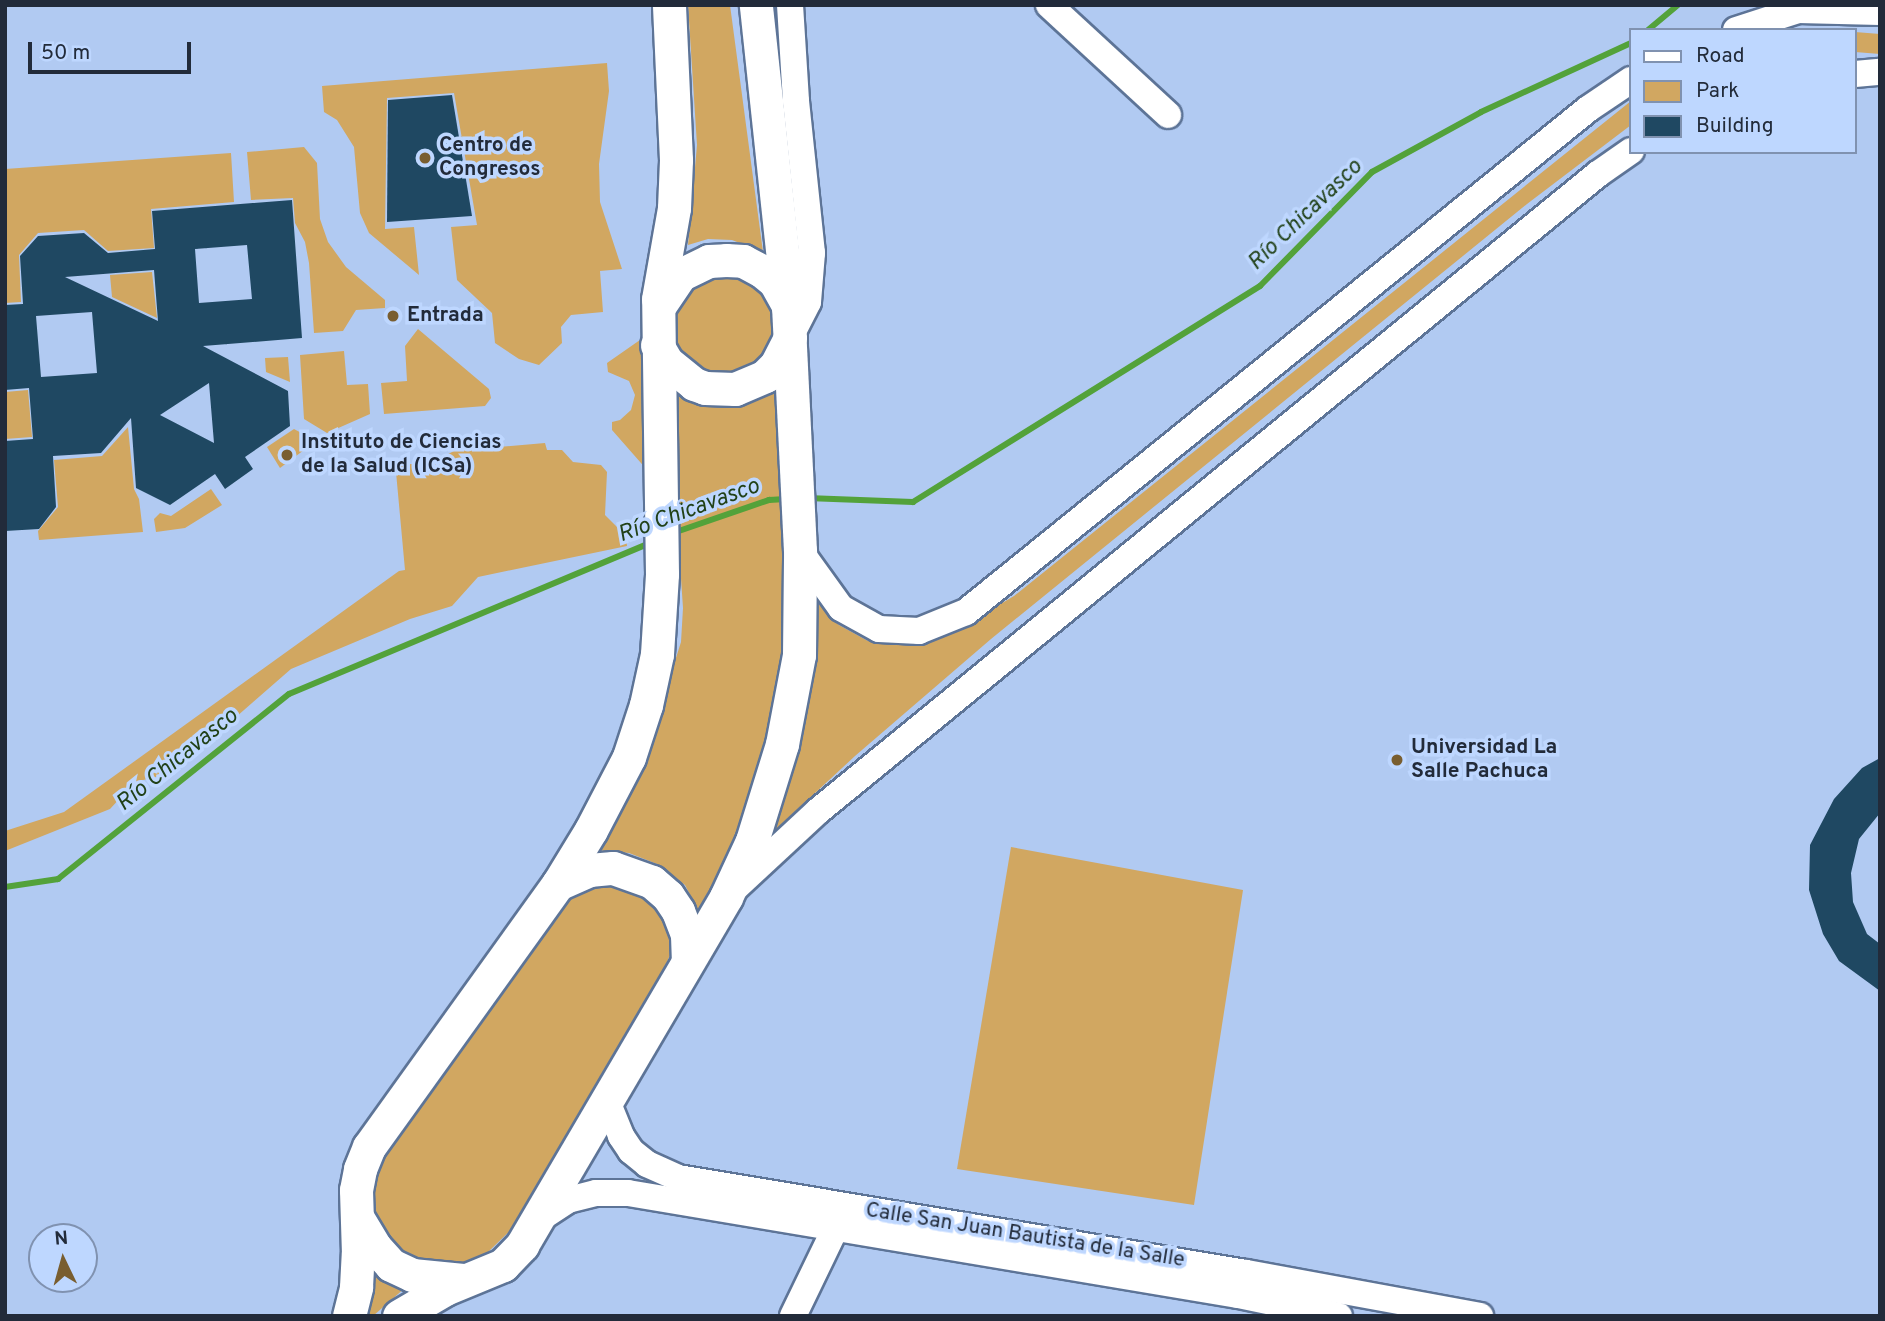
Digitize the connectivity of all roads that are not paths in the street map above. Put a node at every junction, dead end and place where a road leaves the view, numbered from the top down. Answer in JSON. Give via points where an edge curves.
{"nodes":[{"id":1,"x":669,"y":5,"type":"edge"},
{"id":2,"x":1049,"y":5,"type":"edge"},
{"id":3,"x":1880,"y":12,"type":"edge"},
{"id":4,"x":770,"y":13,"type":"edge"},
{"id":5,"x":1742,"y":28,"type":"edge"},
{"id":6,"x":1880,"y":72,"type":"edge"},
{"id":7,"x":1857,"y":74,"type":"edge"},
{"id":8,"x":1630,"y":81,"type":"edge"},
{"id":9,"x":1168,"y":115,"type":"dead end"},
{"id":10,"x":1630,"y":151,"type":"edge"},
{"id":11,"x":657,"y":310,"type":"junction"},
{"id":12,"x":789,"y":322,"type":"junction"},
{"id":13,"x":657,"y":345,"type":"junction"},
{"id":14,"x":799,"y":536,"type":"junction"},
{"id":15,"x":558,"y":884,"type":"junction"},
{"id":16,"x":726,"y":897,"type":"junction"},
{"id":17,"x":688,"y":961,"type":"junction"},
{"id":18,"x":607,"y":1101,"type":"junction"},
{"id":19,"x":357,"y":1217,"type":"junction"},
{"id":20,"x":537,"y":1220,"type":"junction"},
{"id":21,"x":836,"y":1227,"type":"junction"},
{"id":22,"x":470,"y":1281,"type":"junction"},
{"id":23,"x":349,"y":1316,"type":"edge"},
{"id":24,"x":399,"y":1316,"type":"edge"},
{"id":25,"x":793,"y":1316,"type":"edge"},
{"id":26,"x":1339,"y":1316,"type":"edge"},
{"id":27,"x":1480,"y":1316,"type":"edge"}],
"edges":[{"from":1,"to":11,"type":"main road","via":[[676,160],[674,208]]},
{"from":2,"to":9,"type":"street"},
{"from":3,"to":5,"type":"street","via":[[1798,10]]},
{"from":4,"to":12,"type":"main road"},
{"from":6,"to":7,"type":"street"},
{"from":8,"to":14,"type":"street","via":[[1588,109],[966,612],[919,631],[879,629],[841,608]]},
{"from":10,"to":16,"type":"street","via":[[818,811]]},
{"from":11,"to":12,"type":"main road","via":[[680,275],[709,261],[743,261],[775,282]]},
{"from":11,"to":13,"type":"main road"},
{"from":12,"to":13,"type":"main road","via":[[776,365],[765,376],[726,390],[705,388],[680,375]]},
{"from":12,"to":14,"type":"main road"},
{"from":13,"to":15,"type":"main road","via":[[662,575],[657,654],[629,757]]},
{"from":14,"to":16,"type":"main road","via":[[799,655],[793,702],[752,841]]},
{"from":15,"to":17,"type":"main road","via":[[589,870],[613,868],[652,882],[678,911],[687,934]]},
{"from":15,"to":19,"type":"main road","via":[[369,1147],[360,1169]]},
{"from":16,"to":17,"type":"main road"},
{"from":17,"to":18,"type":"main road"},
{"from":18,"to":20,"type":"main road"},
{"from":18,"to":27,"type":"street","name":"Calle San Juan Bautista de la Salle","via":[[631,1151],[678,1178]]},
{"from":19,"to":22,"type":"main road","via":[[391,1265],[412,1275]]},
{"from":19,"to":23,"type":"main road","via":[[356,1287]]},
{"from":20,"to":21,"type":"street","name":"Calle San Juan Bautista de la Salle","via":[[568,1200],[596,1193],[628,1193]]},
{"from":20,"to":22,"type":"main road","via":[[522,1245],[502,1265]]},
{"from":21,"to":25,"type":"street"},
{"from":21,"to":26,"type":"street","name":"Calle San Juan Bautista de la Salle"},
{"from":22,"to":24,"type":"main road","via":[[433,1295]]}]}
